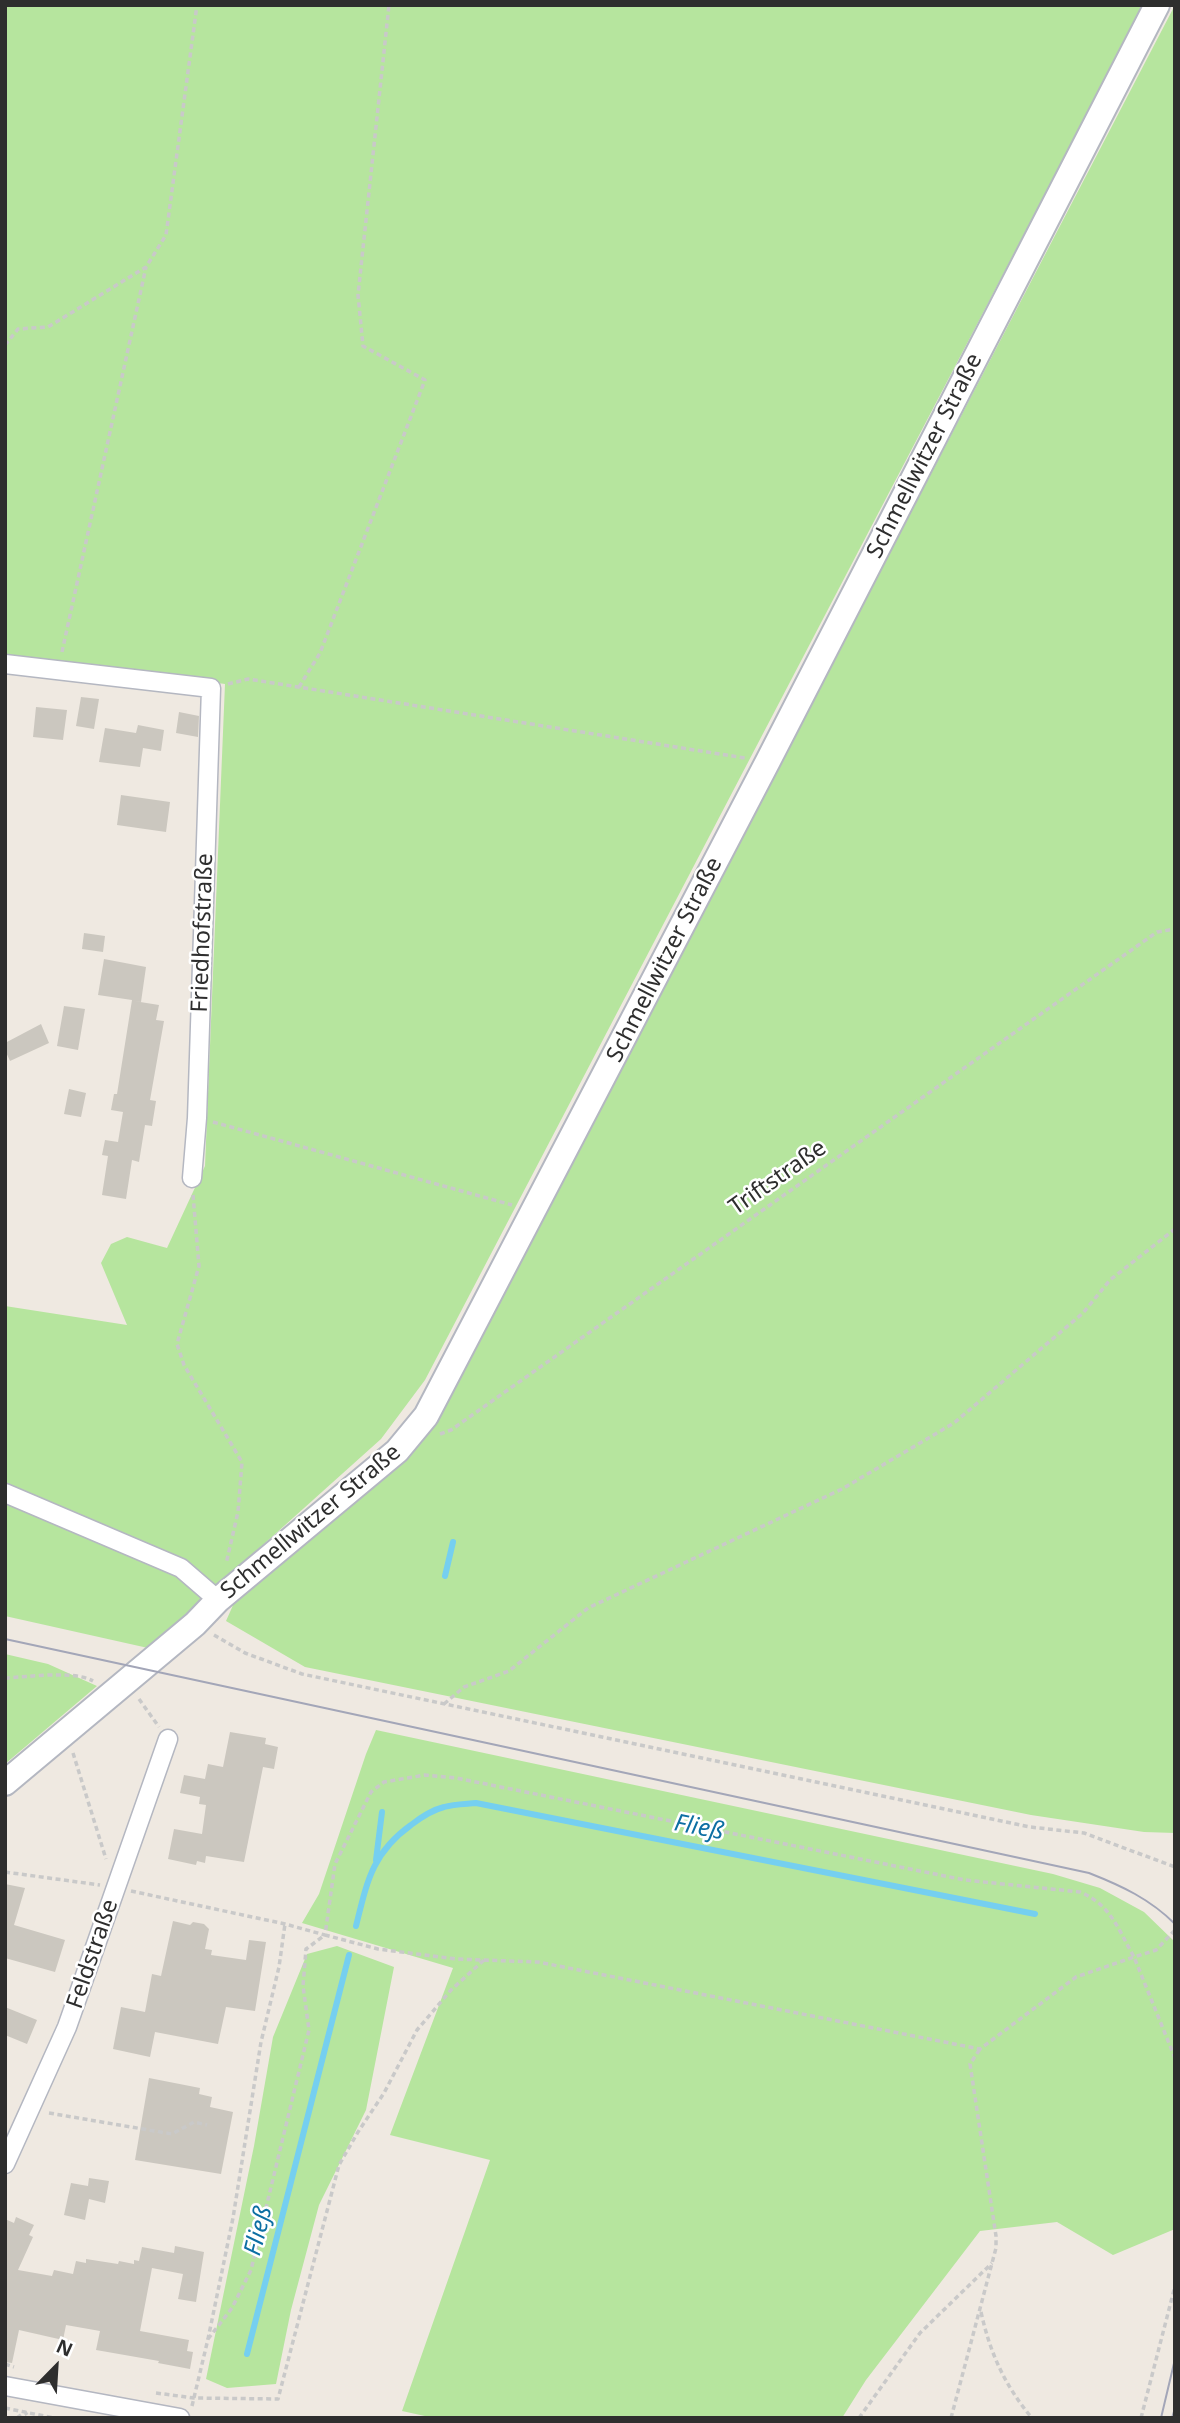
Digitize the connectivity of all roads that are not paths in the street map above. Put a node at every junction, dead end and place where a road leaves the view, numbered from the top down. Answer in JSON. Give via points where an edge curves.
{"nodes":[{"id":1,"x":1157,"y":5,"type":"edge"},
{"id":2,"x":5,"y":664,"type":"edge"},
{"id":3,"x":192,"y":1178,"type":"road end"},
{"id":4,"x":5,"y":1493,"type":"edge"},
{"id":5,"x":218,"y":1600,"type":"junction"},
{"id":6,"x":168,"y":1739,"type":"road end"},
{"id":7,"x":5,"y":1783,"type":"edge"},
{"id":8,"x":5,"y":2164,"type":"edge"},
{"id":9,"x":5,"y":2386,"type":"edge"},
{"id":10,"x":180,"y":2418,"type":"edge"}],
"edges":[{"from":1,"to":5,"type":"street","name":"Schmellwitzer Straße","via":[[426,1416],[397,1451]]},
{"from":2,"to":3,"type":"street","name":"Friedhofstraße","via":[[211,688]]},
{"from":4,"to":5,"type":"street","via":[[181,1568]]},
{"from":5,"to":7,"type":"street","name":"Schmellwitzer Straße"},
{"from":6,"to":8,"type":"street","name":"Feldstraße","via":[[67,2027]]},
{"from":9,"to":10,"type":"street"}]}
